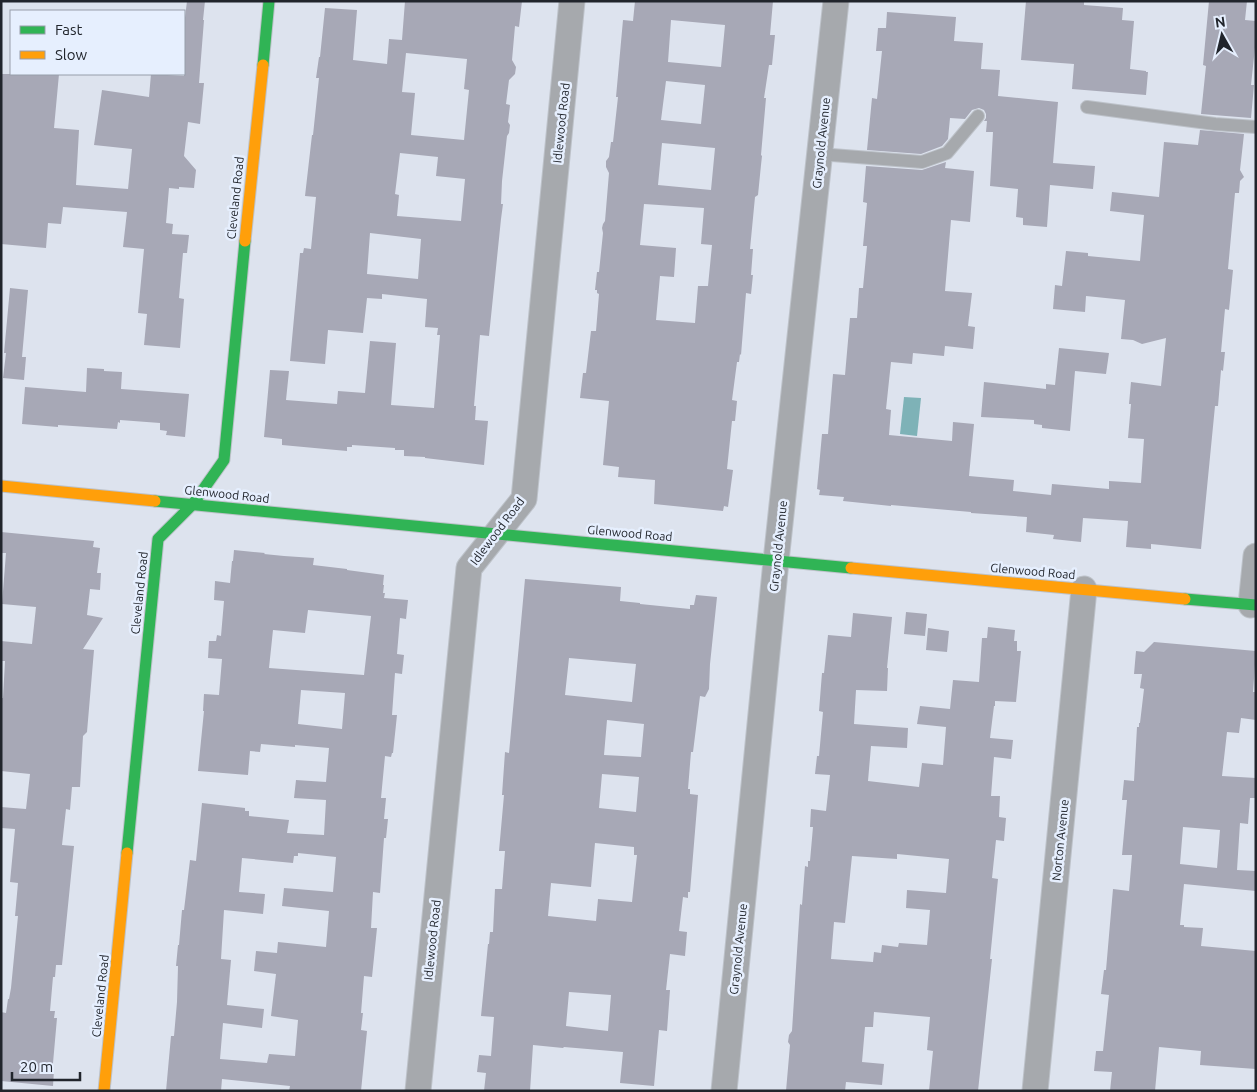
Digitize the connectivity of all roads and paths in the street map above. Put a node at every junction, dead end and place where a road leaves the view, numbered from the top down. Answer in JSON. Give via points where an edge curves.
{"nodes":[{"id":1,"x":268,"y":1,"type":"edge"},
{"id":2,"x":572,"y":1,"type":"edge"},
{"id":3,"x":836,"y":1,"type":"edge"},
{"id":4,"x":1087,"y":106,"type":"dead end"},
{"id":5,"x":978,"y":116,"type":"dead end"},
{"id":6,"x":1256,"y":127,"type":"edge"},
{"id":7,"x":820,"y":154,"type":"junction"},
{"id":8,"x":1,"y":486,"type":"edge"},
{"id":9,"x":193,"y":504,"type":"junction"},
{"id":10,"x":497,"y":534,"type":"junction"},
{"id":11,"x":1256,"y":556,"type":"edge"},
{"id":12,"x":776,"y":561,"type":"junction"},
{"id":13,"x":1084,"y":589,"type":"junction"},
{"id":14,"x":1253,"y":605,"type":"edge"},
{"id":15,"x":104,"y":1091,"type":"edge"},
{"id":16,"x":418,"y":1091,"type":"edge"},
{"id":17,"x":724,"y":1091,"type":"edge"},
{"id":18,"x":1035,"y":1091,"type":"edge"}],
"edges":[{"from":1,"to":9,"type":"street","name":"Cleveland Road","via":[[224,460]]},
{"from":2,"to":10,"type":"street","name":"Idlewood Road","via":[[524,499]]},
{"from":3,"to":7,"type":"street","name":"Graynold Avenue"},
{"from":4,"to":6,"type":"lane"},
{"from":5,"to":7,"type":"lane","via":[[947,153],[922,162]]},
{"from":7,"to":12,"type":"street","name":"Graynold Avenue"},
{"from":8,"to":9,"type":"street","name":"Glenwood Road"},
{"from":9,"to":10,"type":"street","name":"Glenwood Road"},
{"from":9,"to":15,"type":"street","name":"Cleveland Road","via":[[158,540]]},
{"from":10,"to":12,"type":"street","name":"Glenwood Road"},
{"from":10,"to":16,"type":"street","name":"Idlewood Road","via":[[469,568]]},
{"from":11,"to":14,"type":"street"},
{"from":12,"to":13,"type":"street","name":"Glenwood Road"},
{"from":12,"to":17,"type":"street","name":"Graynold Avenue"},
{"from":13,"to":14,"type":"street","name":"Glenwood Road"},
{"from":13,"to":18,"type":"street","name":"Norton Avenue"}]}
